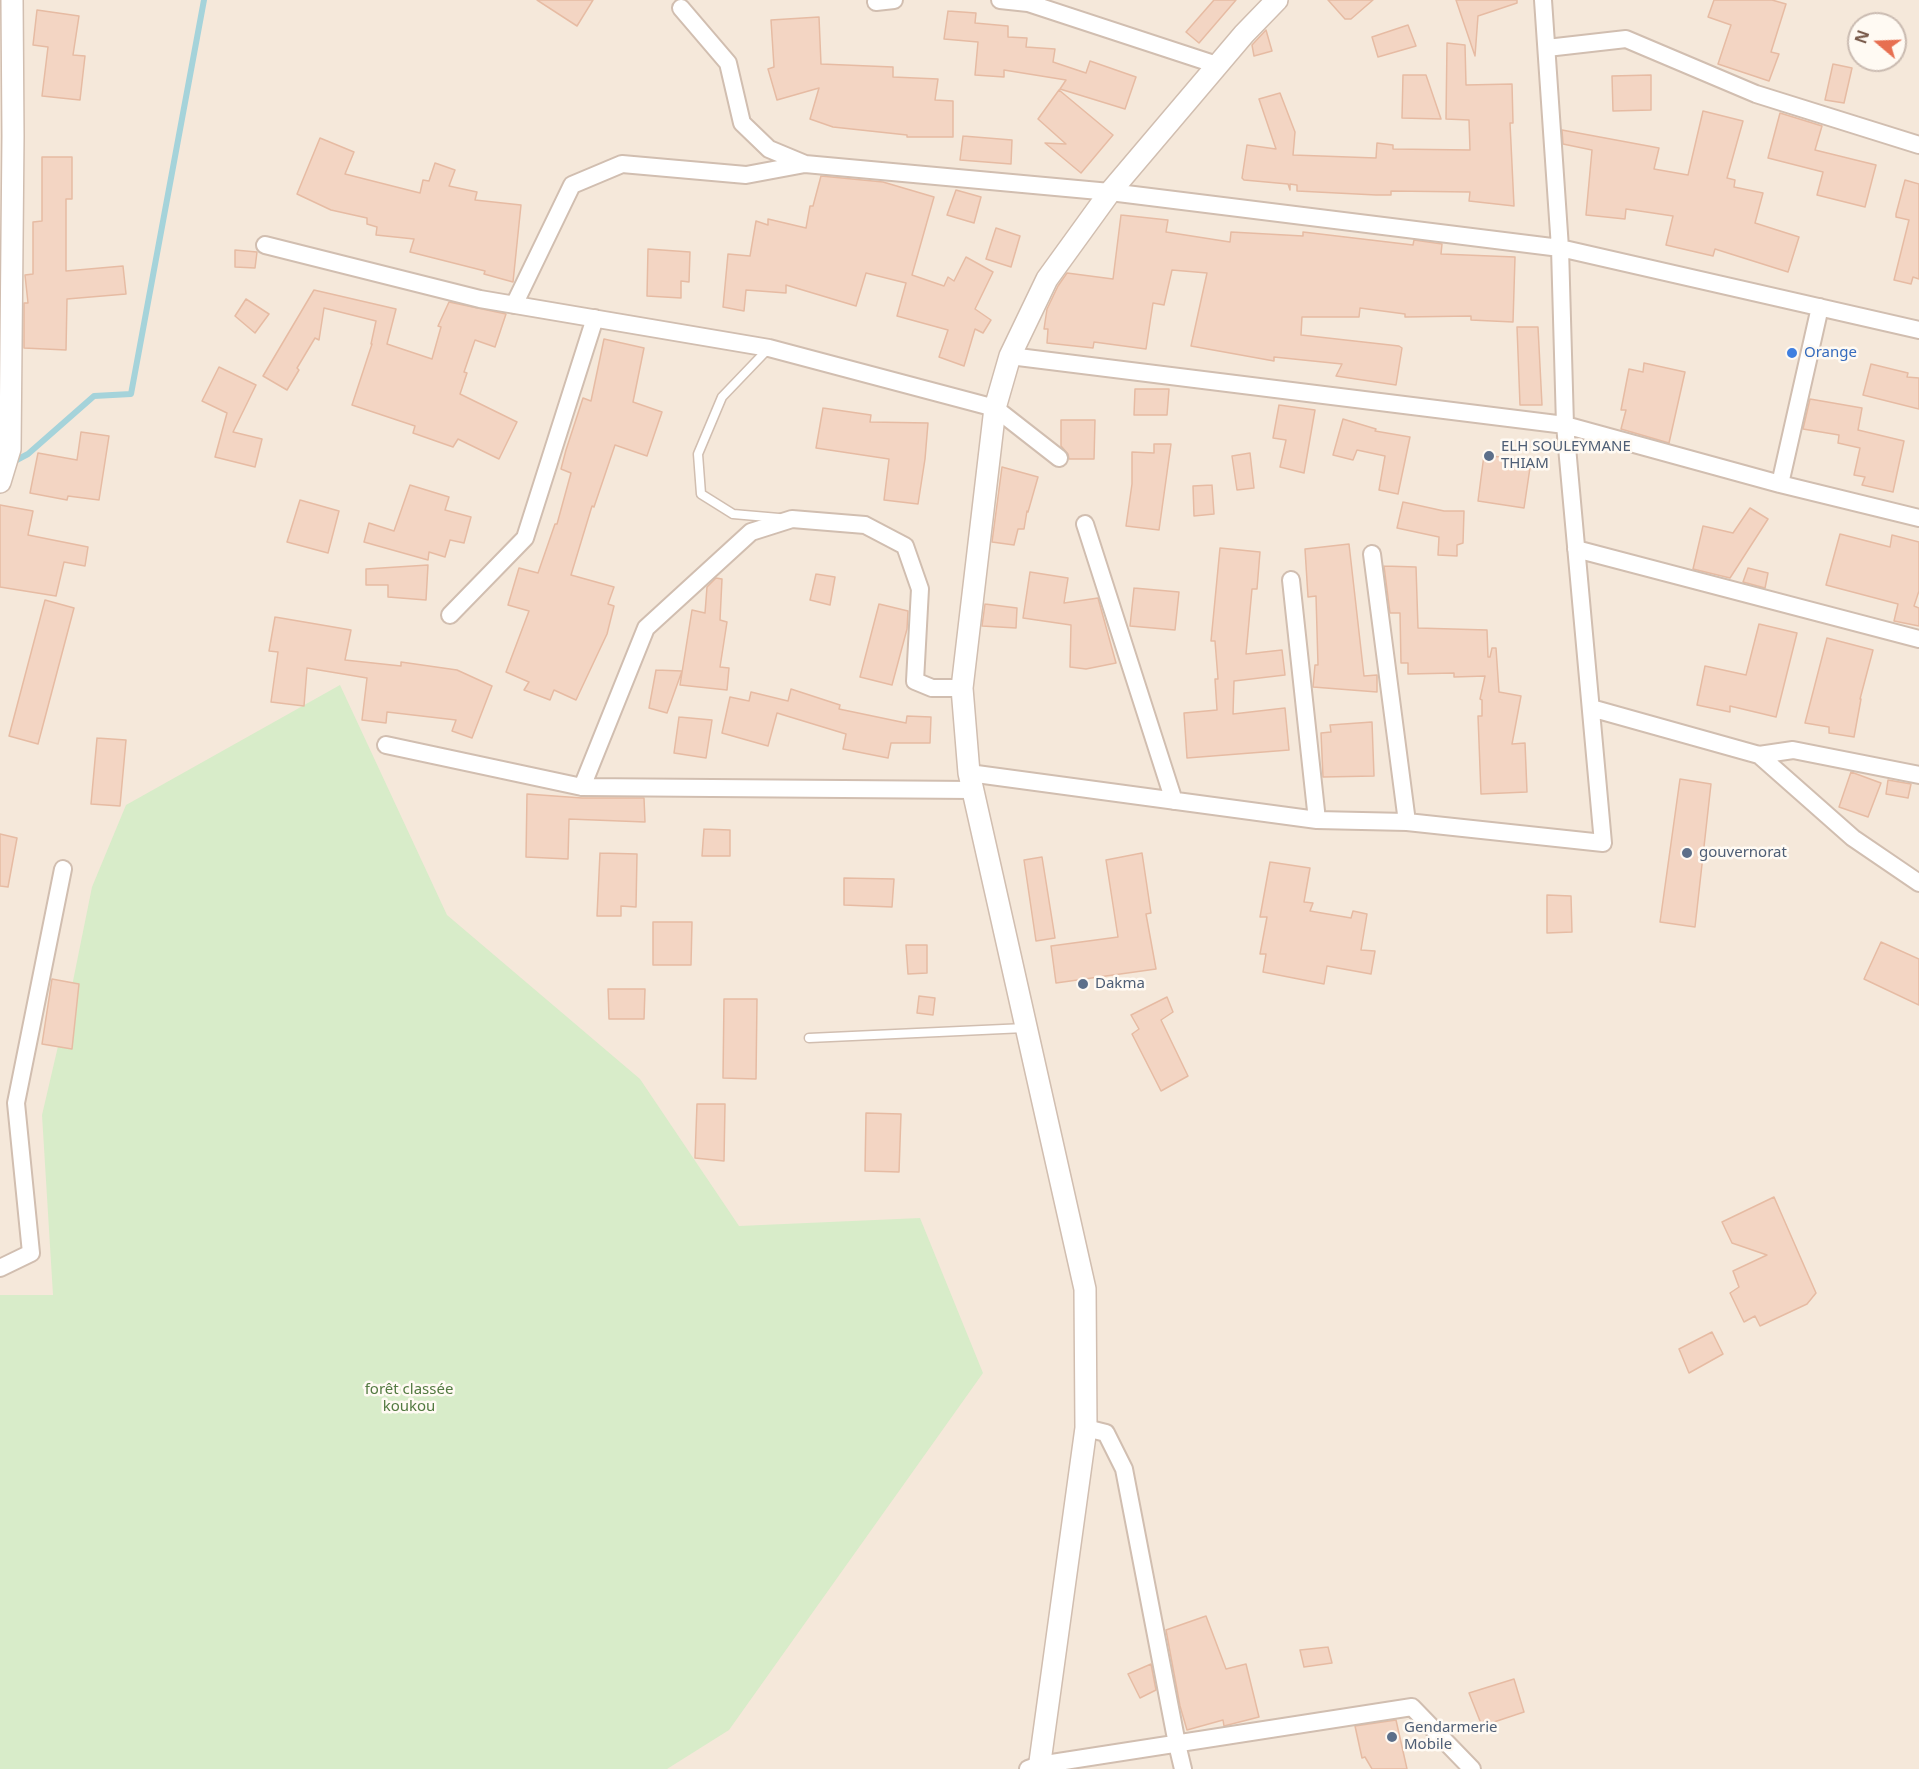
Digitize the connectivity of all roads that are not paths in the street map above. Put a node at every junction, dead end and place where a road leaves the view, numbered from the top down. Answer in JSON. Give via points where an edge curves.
{"nodes":[{"id":1,"x":12,"y":0,"type":"edge"},
{"id":2,"x":894,"y":0,"type":"edge"},
{"id":3,"x":1000,"y":0,"type":"edge"},
{"id":4,"x":1277,"y":0,"type":"edge"},
{"id":5,"x":1543,"y":0,"type":"edge"},
{"id":6,"x":876,"y":2,"type":"dead end"},
{"id":7,"x":681,"y":8,"type":"dead end"},
{"id":8,"x":1547,"y":48,"type":"junction"},
{"id":9,"x":1217,"y":65,"type":"junction"},
{"id":10,"x":7,"y":136,"type":"edge"},
{"id":11,"x":1919,"y":145,"type":"edge"},
{"id":12,"x":805,"y":164,"type":"junction"},
{"id":13,"x":1110,"y":192,"type":"junction"},
{"id":14,"x":265,"y":245,"type":"dead end"},
{"id":15,"x":1560,"y":248,"type":"junction"},
{"id":16,"x":514,"y":305,"type":"junction"},
{"id":17,"x":1820,"y":308,"type":"junction"},
{"id":18,"x":595,"y":318,"type":"junction"},
{"id":19,"x":1919,"y":330,"type":"edge"},
{"id":20,"x":769,"y":348,"type":"junction"},
{"id":21,"x":1010,"y":356,"type":"junction"},
{"id":22,"x":995,"y":408,"type":"junction"},
{"id":23,"x":1565,"y":424,"type":"junction"},
{"id":24,"x":1059,"y":458,"type":"dead end"},
{"id":25,"x":0,"y":482,"type":"edge"},
{"id":26,"x":1780,"y":484,"type":"junction"},
{"id":27,"x":1919,"y":518,"type":"edge"},
{"id":28,"x":792,"y":519,"type":"junction"},
{"id":29,"x":1085,"y":524,"type":"dead end"},
{"id":30,"x":1576,"y":549,"type":"junction"},
{"id":31,"x":1372,"y":554,"type":"dead end"},
{"id":32,"x":1291,"y":580,"type":"dead end"},
{"id":33,"x":450,"y":615,"type":"dead end"},
{"id":34,"x":1919,"y":639,"type":"edge"},
{"id":35,"x":962,"y":688,"type":"junction"},
{"id":36,"x":1591,"y":708,"type":"junction"},
{"id":37,"x":386,"y":745,"type":"dead end"},
{"id":38,"x":1759,"y":755,"type":"junction"},
{"id":39,"x":1919,"y":775,"type":"edge"},
{"id":40,"x":971,"y":782,"type":"junction"},
{"id":41,"x":582,"y":787,"type":"junction"},
{"id":42,"x":1174,"y":801,"type":"junction"},
{"id":43,"x":1317,"y":820,"type":"junction"},
{"id":44,"x":1407,"y":822,"type":"junction"},
{"id":45,"x":63,"y":869,"type":"dead end"},
{"id":46,"x":1919,"y":883,"type":"edge"},
{"id":47,"x":1026,"y":1028,"type":"junction"},
{"id":48,"x":809,"y":1038,"type":"dead end"},
{"id":49,"x":0,"y":1268,"type":"edge"},
{"id":50,"x":1086,"y":1428,"type":"junction"},
{"id":51,"x":1177,"y":1744,"type":"junction"},
{"id":52,"x":1036,"y":1768,"type":"edge"},
{"id":53,"x":1183,"y":1769,"type":"edge"},
{"id":54,"x":1472,"y":1769,"type":"edge"}],
"edges":[{"from":1,"to":10,"type":"street"},
{"from":2,"to":6,"type":"street"},
{"from":3,"to":9,"type":"street","via":[[1028,3]]},
{"from":4,"to":9,"type":"street"},
{"from":5,"to":8,"type":"street"},
{"from":7,"to":12,"type":"street","via":[[728,63],[742,123],[769,149]]},
{"from":8,"to":11,"type":"street","via":[[1626,39],[1756,94]]},
{"from":8,"to":15,"type":"street"},
{"from":9,"to":13,"type":"street"},
{"from":10,"to":25,"type":"street","via":[[10,449]]},
{"from":12,"to":13,"type":"street"},
{"from":12,"to":16,"type":"street","via":[[746,176],[622,164],[572,185]]},
{"from":13,"to":15,"type":"street"},
{"from":13,"to":21,"type":"street","via":[[1047,279]]},
{"from":14,"to":16,"type":"street"},
{"from":15,"to":17,"type":"street"},
{"from":15,"to":23,"type":"street"},
{"from":16,"to":18,"type":"street"},
{"from":17,"to":19,"type":"street"},
{"from":17,"to":26,"type":"street"},
{"from":18,"to":20,"type":"street"},
{"from":18,"to":33,"type":"street","via":[[525,538]]},
{"from":20,"to":22,"type":"street"},
{"from":20,"to":28,"type":"lane","via":[[723,397],[698,454],[701,494],[734,514]]},
{"from":21,"to":22,"type":"street"},
{"from":21,"to":23,"type":"street"},
{"from":22,"to":24,"type":"street"},
{"from":22,"to":35,"type":"street"},
{"from":23,"to":26,"type":"street"},
{"from":23,"to":30,"type":"street"},
{"from":26,"to":27,"type":"street"},
{"from":28,"to":35,"type":"street","via":[[865,525],[905,546],[920,589],[915,681],[932,688]]},
{"from":28,"to":41,"type":"street","via":[[751,532],[646,628]]},
{"from":29,"to":42,"type":"street"},
{"from":30,"to":34,"type":"street"},
{"from":30,"to":36,"type":"street"},
{"from":31,"to":44,"type":"street"},
{"from":32,"to":43,"type":"street"},
{"from":35,"to":40,"type":"street"},
{"from":36,"to":38,"type":"street"},
{"from":36,"to":44,"type":"street","via":[[1603,843]]},
{"from":37,"to":41,"type":"street"},
{"from":38,"to":39,"type":"street","via":[[1793,750]]},
{"from":38,"to":46,"type":"street","via":[[1852,838]]},
{"from":40,"to":41,"type":"street"},
{"from":40,"to":42,"type":"street"},
{"from":40,"to":47,"type":"street"},
{"from":42,"to":43,"type":"street"},
{"from":43,"to":44,"type":"street"},
{"from":45,"to":49,"type":"street","via":[[16,1102],[31,1253]]},
{"from":47,"to":48,"type":"lane"},
{"from":47,"to":50,"type":"street","via":[[1085,1289]]},
{"from":50,"to":51,"type":"street","via":[[1106,1433],[1124,1469]]},
{"from":50,"to":52,"type":"street"},
{"from":51,"to":52,"type":"street"},
{"from":51,"to":53,"type":"street"},
{"from":51,"to":54,"type":"street","via":[[1412,1707]]}]}
